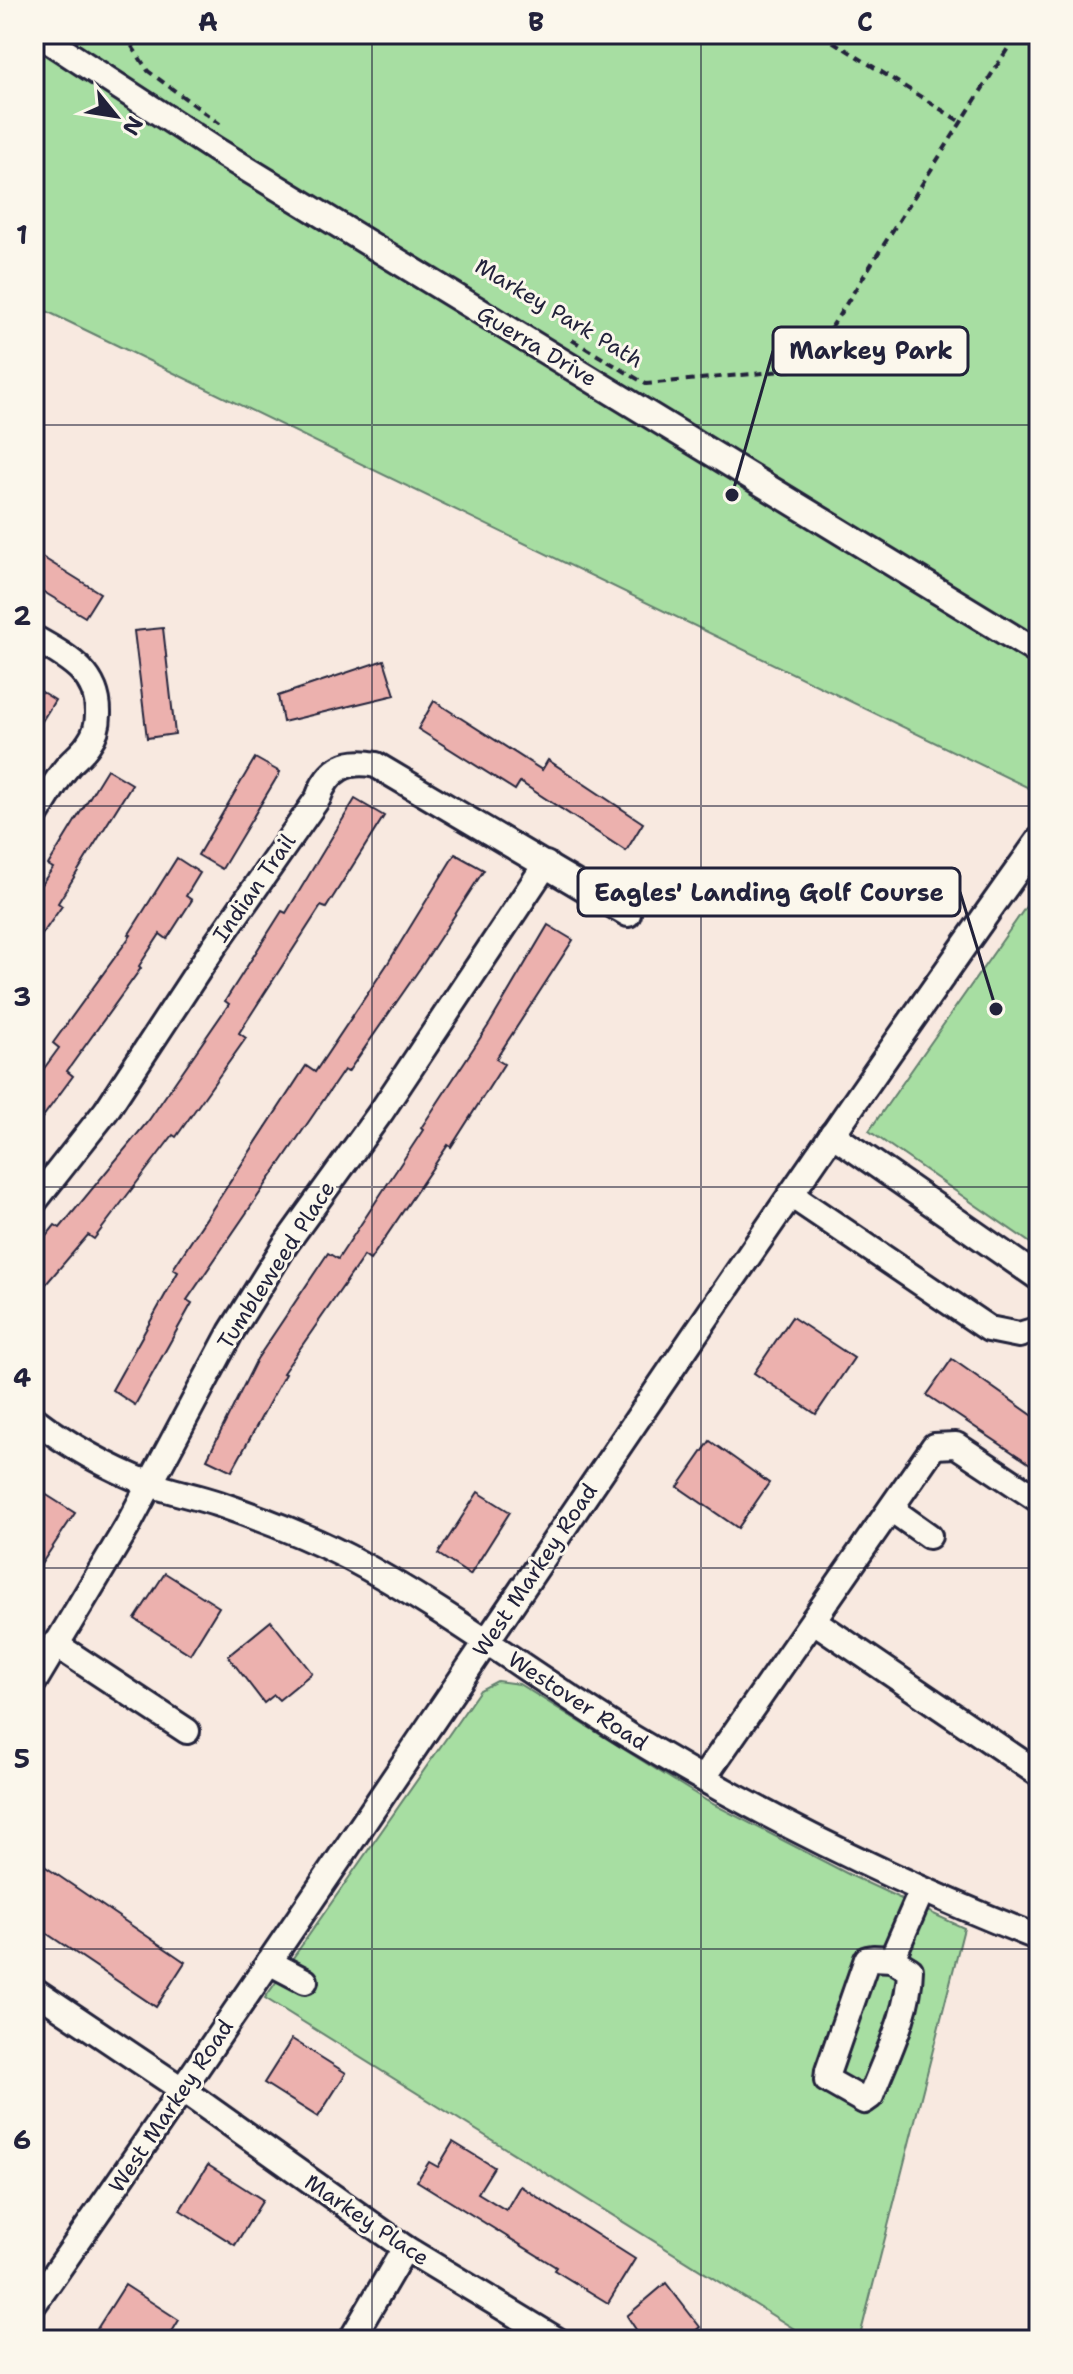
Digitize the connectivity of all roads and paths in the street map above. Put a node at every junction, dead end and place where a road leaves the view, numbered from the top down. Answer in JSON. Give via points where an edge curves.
{"nodes":[{"id":1,"x":38,"y":34,"type":"edge"},
{"id":2,"x":124,"y":34,"type":"edge"},
{"id":3,"x":821,"y":34,"type":"edge"},
{"id":4,"x":1017,"y":34,"type":"edge"},
{"id":5,"x":961,"y":122,"type":"junction"},
{"id":6,"x":229,"y":131,"type":"dead end"},
{"id":7,"x":565,"y":335,"type":"dead end"},
{"id":8,"x":34,"y":638,"type":"edge"},
{"id":9,"x":1039,"y":653,"type":"edge"},
{"id":10,"x":34,"y":818,"type":"edge"},
{"id":11,"x":1039,"y":840,"type":"edge"},
{"id":12,"x":546,"y":864,"type":"junction"},
{"id":13,"x":628,"y":914,"type":"dead end"},
{"id":14,"x":832,"y":1134,"type":"junction"},
{"id":15,"x":791,"y":1195,"type":"junction"},
{"id":16,"x":34,"y":1202,"type":"edge"},
{"id":17,"x":1039,"y":1278,"type":"edge"},
{"id":18,"x":1039,"y":1329,"type":"edge"},
{"id":19,"x":34,"y":1419,"type":"edge"},
{"id":20,"x":151,"y":1484,"type":"junction"},
{"id":21,"x":1039,"y":1500,"type":"edge"},
{"id":22,"x":891,"y":1509,"type":"junction"},
{"id":23,"x":929,"y":1536,"type":"dead end"},
{"id":24,"x":814,"y":1621,"type":"junction"},
{"id":25,"x":486,"y":1641,"type":"junction"},
{"id":26,"x":55,"y":1644,"type":"junction"},
{"id":27,"x":34,"y":1682,"type":"edge"},
{"id":28,"x":187,"y":1731,"type":"dead end"},
{"id":29,"x":1039,"y":1774,"type":"edge"},
{"id":30,"x":704,"y":1777,"type":"junction"},
{"id":31,"x":922,"y":1890,"type":"junction"},
{"id":32,"x":1039,"y":1938,"type":"edge"},
{"id":33,"x":892,"y":1959,"type":"junction"},
{"id":34,"x":269,"y":1962,"type":"junction"},
{"id":35,"x":305,"y":1981,"type":"dead end"},
{"id":36,"x":34,"y":1990,"type":"edge"},
{"id":37,"x":183,"y":2090,"type":"junction"},
{"id":38,"x":405,"y":2248,"type":"junction"},
{"id":39,"x":34,"y":2304,"type":"edge"},
{"id":40,"x":351,"y":2340,"type":"edge"},
{"id":41,"x":557,"y":2340,"type":"edge"}],
"edges":[{"from":1,"to":9,"type":"street","name":"Guerra Drive","via":[[216,150]]},
{"from":2,"to":6,"type":"path","via":[[148,71]]},
{"from":3,"to":5,"type":"path"},
{"from":4,"to":5,"type":"path","name":"Markey Park Path"},
{"from":5,"to":7,"type":"path","name":"Markey Park Path","via":[[805,369],[646,384]]},
{"from":8,"to":10,"type":"street","via":[[83,670],[98,704],[92,740],[68,765]]},
{"from":11,"to":14,"type":"street","name":"West Markey Road"},
{"from":12,"to":13,"type":"street"},
{"from":12,"to":16,"type":"street","name":"Indian Trail","via":[[376,765],[340,767],[322,784],[318,798],[106,1111]]},
{"from":12,"to":20,"type":"street","name":"Tumbleweed Place","via":[[381,1112],[285,1245],[231,1332]]},
{"from":14,"to":15,"type":"street","name":"West Markey Road"},
{"from":14,"to":17,"type":"street"},
{"from":15,"to":18,"type":"street","via":[[989,1329],[1019,1335]]},
{"from":15,"to":25,"type":"street","name":"West Markey Road"},
{"from":19,"to":20,"type":"street","name":"Westover Road"},
{"from":20,"to":25,"type":"street","name":"Westover Road","via":[[243,1513],[344,1555]]},
{"from":20,"to":26,"type":"street","name":"Tumbleweed Place"},
{"from":21,"to":22,"type":"street","via":[[956,1445],[934,1446]]},
{"from":22,"to":23,"type":"street"},
{"from":22,"to":24,"type":"street"},
{"from":24,"to":29,"type":"street"},
{"from":24,"to":30,"type":"street"},
{"from":25,"to":30,"type":"street","name":"Westover Road","via":[[621,1730]]},
{"from":25,"to":34,"type":"street","name":"West Markey Road"},
{"from":26,"to":27,"type":"street","name":"Tumbleweed Place"},
{"from":26,"to":28,"type":"street"},
{"from":30,"to":31,"type":"street","name":"Westover Road","via":[[787,1825]]},
{"from":31,"to":32,"type":"street","name":"Westover Road"},
{"from":31,"to":33,"type":"street"},
{"from":33,"to":33,"type":"street","via":[[867,1959],[828,2071],[827,2080],[864,2101],[871,2096],[906,2005],[910,1970]]},
{"from":34,"to":35,"type":"street"},
{"from":34,"to":37,"type":"street","name":"West Markey Road"},
{"from":36,"to":37,"type":"street"},
{"from":37,"to":38,"type":"street","name":"Markey Place"},
{"from":37,"to":39,"type":"street","name":"West Markey Road"},
{"from":38,"to":40,"type":"street"},
{"from":38,"to":41,"type":"street","name":"Markey Place"}]}
